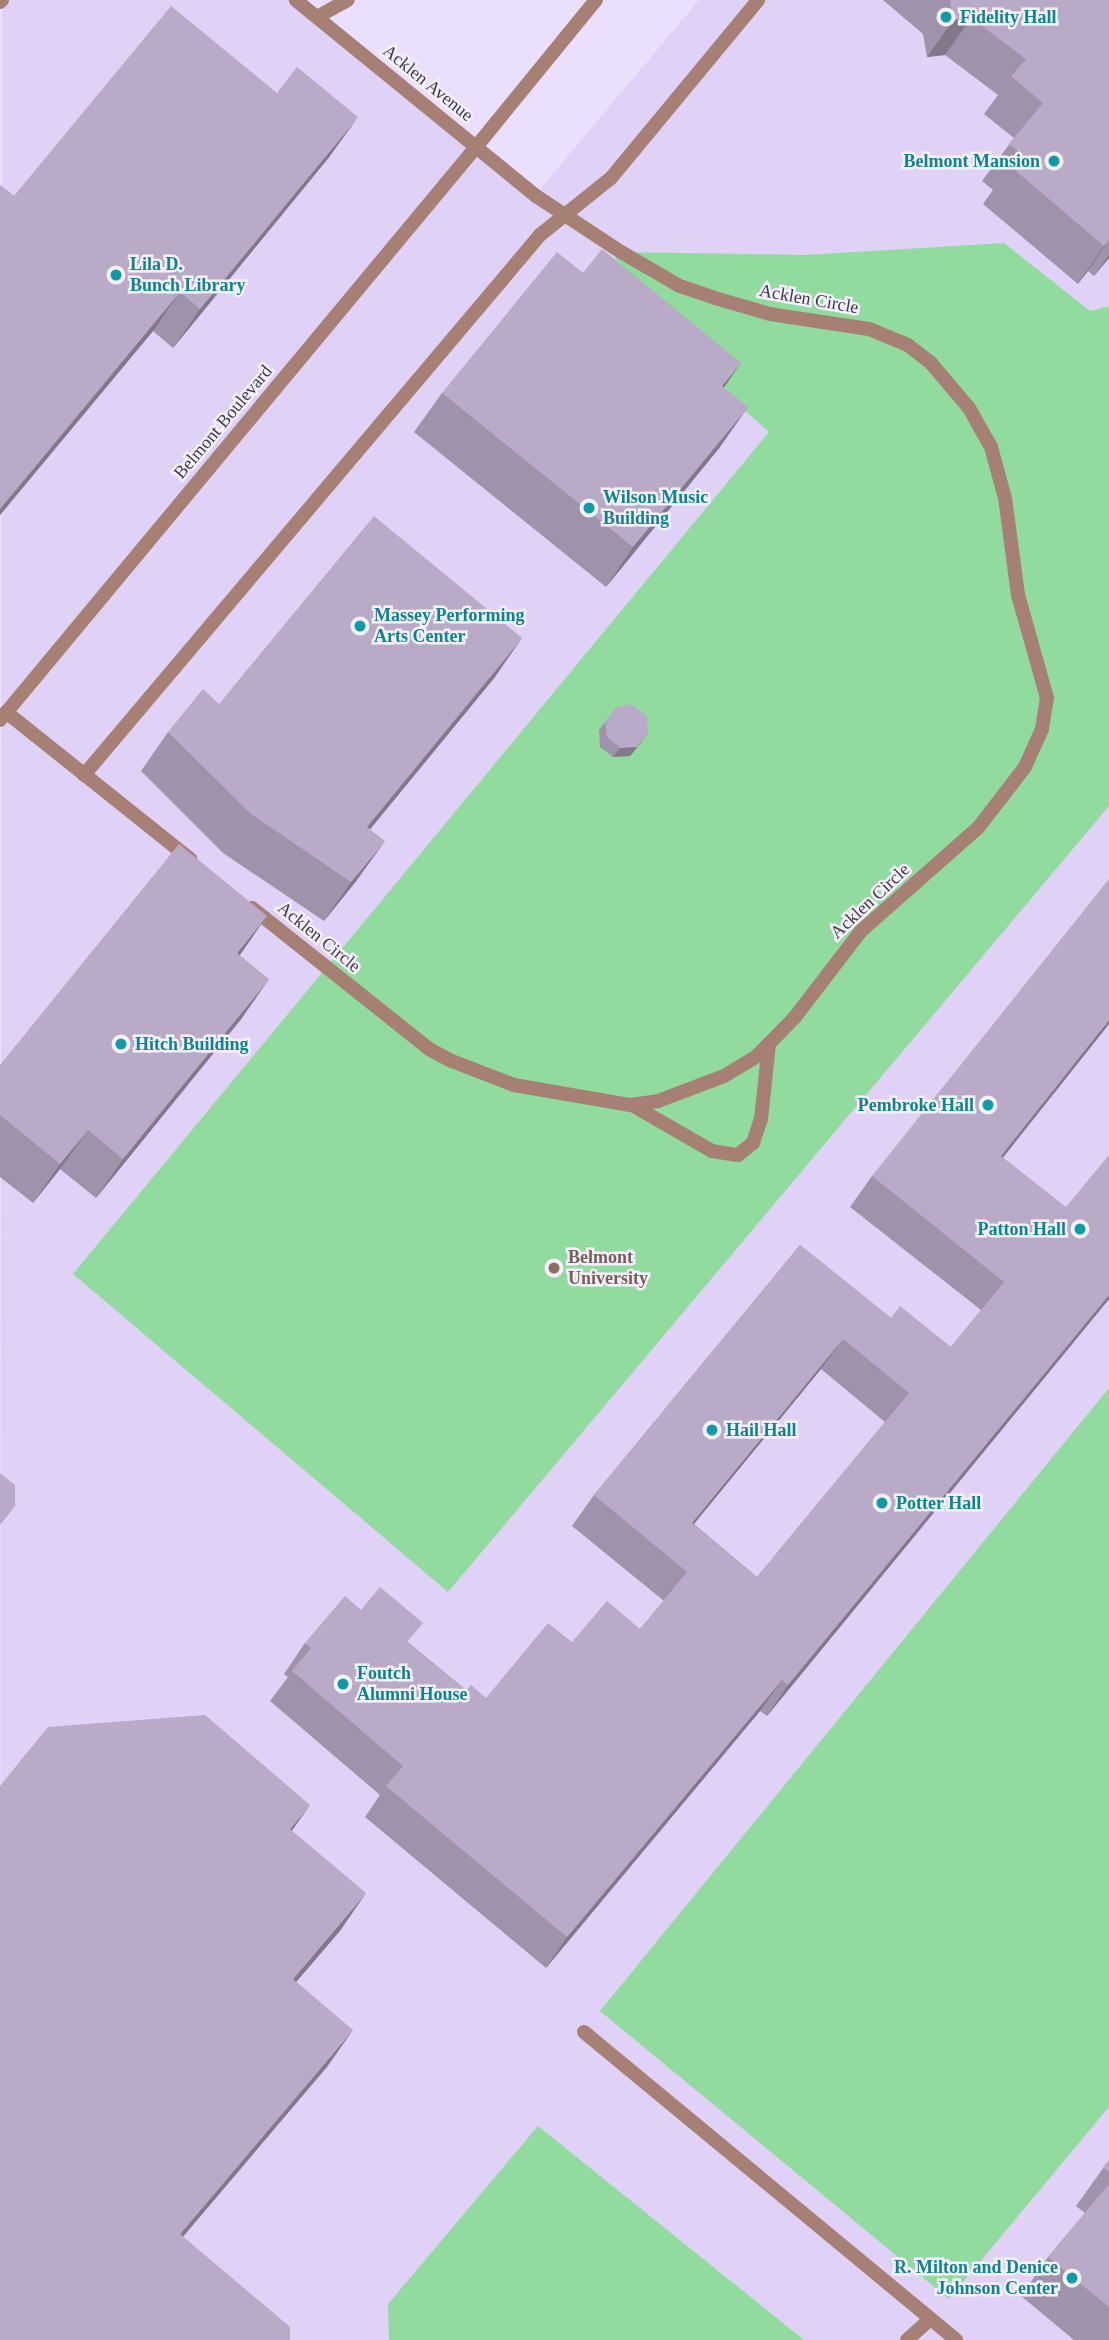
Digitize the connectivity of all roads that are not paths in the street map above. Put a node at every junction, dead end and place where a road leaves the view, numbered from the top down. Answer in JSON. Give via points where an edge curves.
{"nodes":[{"id":1,"x":296,"y":0,"type":"edge"},
{"id":2,"x":348,"y":0,"type":"edge"},
{"id":3,"x":596,"y":0,"type":"edge"},
{"id":4,"x":758,"y":0,"type":"edge"},
{"id":5,"x":317,"y":17,"type":"junction"},
{"id":6,"x":476,"y":147,"type":"junction"},
{"id":7,"x":536,"y":196,"type":"joint"},
{"id":8,"x":564,"y":214,"type":"junction"},
{"id":9,"x":3,"y":716,"type":"edge"},
{"id":10,"x":85,"y":775,"type":"junction"},
{"id":11,"x":198,"y":865,"type":"edge"},
{"id":12,"x":240,"y":899,"type":"edge"},
{"id":13,"x":769,"y":1044,"type":"junction"},
{"id":14,"x":632,"y":1105,"type":"junction"},
{"id":15,"x":584,"y":2032,"type":"dead end"},
{"id":16,"x":930,"y":2319,"type":"junction"},
{"id":17,"x":907,"y":2340,"type":"edge"},
{"id":18,"x":956,"y":2340,"type":"edge"}],
"edges":[{"from":1,"to":5,"type":"street","name":"Acklen Avenue"},
{"from":2,"to":5,"type":"street"},
{"from":3,"to":6,"type":"street","name":"Belmont Boulevard"},
{"from":4,"to":8,"type":"street","via":[[611,178]]},
{"from":5,"to":6,"type":"street","name":"Acklen Avenue"},
{"from":6,"to":7,"type":"street","name":"Acklen Avenue"},
{"from":6,"to":9,"type":"street","name":"Belmont Boulevard"},
{"from":7,"to":8,"type":"street","name":"Acklen Circle"},
{"from":8,"to":10,"type":"street","via":[[540,235]]},
{"from":8,"to":13,"type":"street","name":"Acklen Circle","via":[[678,285],[770,314],[869,329],[908,345],[948,380],[969,408],[981,425],[1000,473],[1018,595],[1045,683],[1045,713],[1035,747],[1004,799],[978,828],[862,931]]},
{"from":9,"to":10,"type":"street"},
{"from":10,"to":11,"type":"street"},
{"from":12,"to":14,"type":"street","name":"Acklen Circle","via":[[440,1055],[514,1085]]},
{"from":13,"to":14,"type":"street","name":"Acklen Circle","via":[[724,1076],[658,1101]]},
{"from":13,"to":14,"type":"street","via":[[761,1119],[752,1143],[738,1155],[712,1152]]},
{"from":15,"to":16,"type":"street"},
{"from":16,"to":17,"type":"street"},
{"from":16,"to":18,"type":"street"}]}
